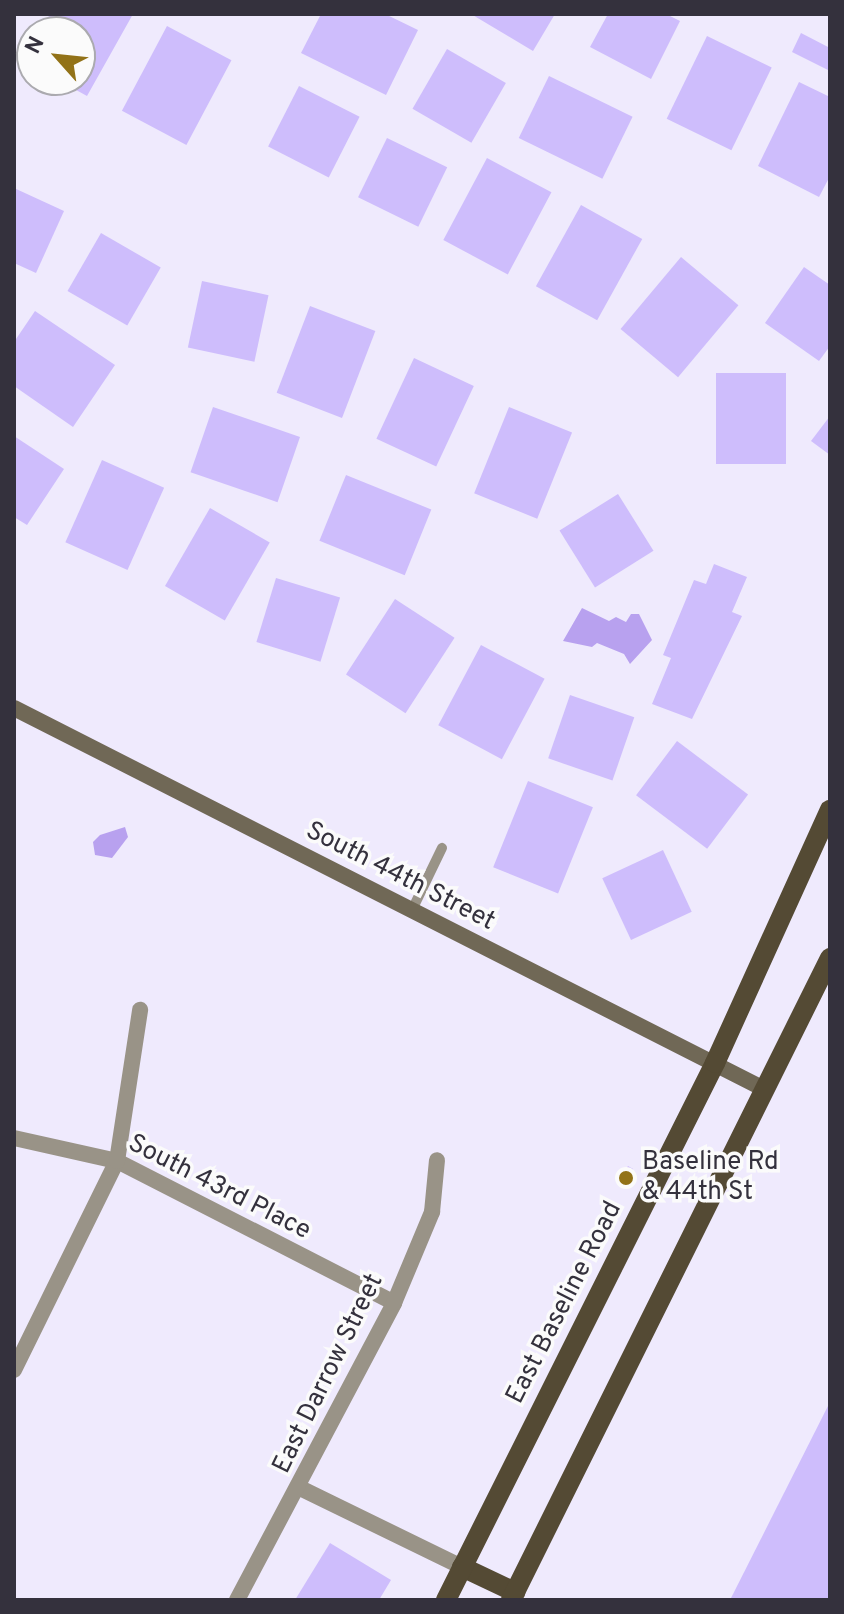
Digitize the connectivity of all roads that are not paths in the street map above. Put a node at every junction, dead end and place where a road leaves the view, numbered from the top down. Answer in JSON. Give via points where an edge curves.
{"nodes":[{"id":1,"x":14,"y":708,"type":"edge"},
{"id":2,"x":830,"y":810,"type":"edge"},
{"id":3,"x":442,"y":848,"type":"dead end"},
{"id":4,"x":412,"y":910,"type":"junction"},
{"id":5,"x":830,"y":958,"type":"edge"},
{"id":6,"x":140,"y":1010,"type":"dead end"},
{"id":7,"x":715,"y":1063,"type":"junction"},
{"id":8,"x":764,"y":1089,"type":"junction"},
{"id":9,"x":14,"y":1138,"type":"edge"},
{"id":10,"x":437,"y":1160,"type":"dead end"},
{"id":11,"x":117,"y":1161,"type":"junction"},
{"id":12,"x":394,"y":1303,"type":"junction"},
{"id":13,"x":14,"y":1370,"type":"edge"},
{"id":14,"x":300,"y":1488,"type":"junction"},
{"id":15,"x":462,"y":1567,"type":"junction"},
{"id":16,"x":513,"y":1596,"type":"edge"},
{"id":17,"x":237,"y":1600,"type":"edge"},
{"id":18,"x":446,"y":1600,"type":"edge"}],
"edges":[{"from":1,"to":4,"type":"street","name":"South 44th Street"},
{"from":2,"to":7,"type":"main road","name":"East Baseline Road"},
{"from":3,"to":4,"type":"lane"},
{"from":4,"to":7,"type":"street","name":"South 44th Street"},
{"from":5,"to":8,"type":"main road"},
{"from":6,"to":11,"type":"street"},
{"from":7,"to":8,"type":"street","name":"South 44th Street"},
{"from":7,"to":15,"type":"main road","name":"East Baseline Road"},
{"from":8,"to":16,"type":"main road"},
{"from":9,"to":11,"type":"street","name":"South 43rd Place"},
{"from":10,"to":12,"type":"street","name":"East Darrow Street","via":[[432,1212]]},
{"from":11,"to":12,"type":"street","name":"South 43rd Place"},
{"from":11,"to":13,"type":"street"},
{"from":12,"to":14,"type":"street","name":"East Darrow Street"},
{"from":14,"to":15,"type":"street"},
{"from":14,"to":17,"type":"street","name":"East Darrow Street"},
{"from":15,"to":16,"type":"main road"},
{"from":15,"to":18,"type":"main road","name":"East Baseline Road"}]}
